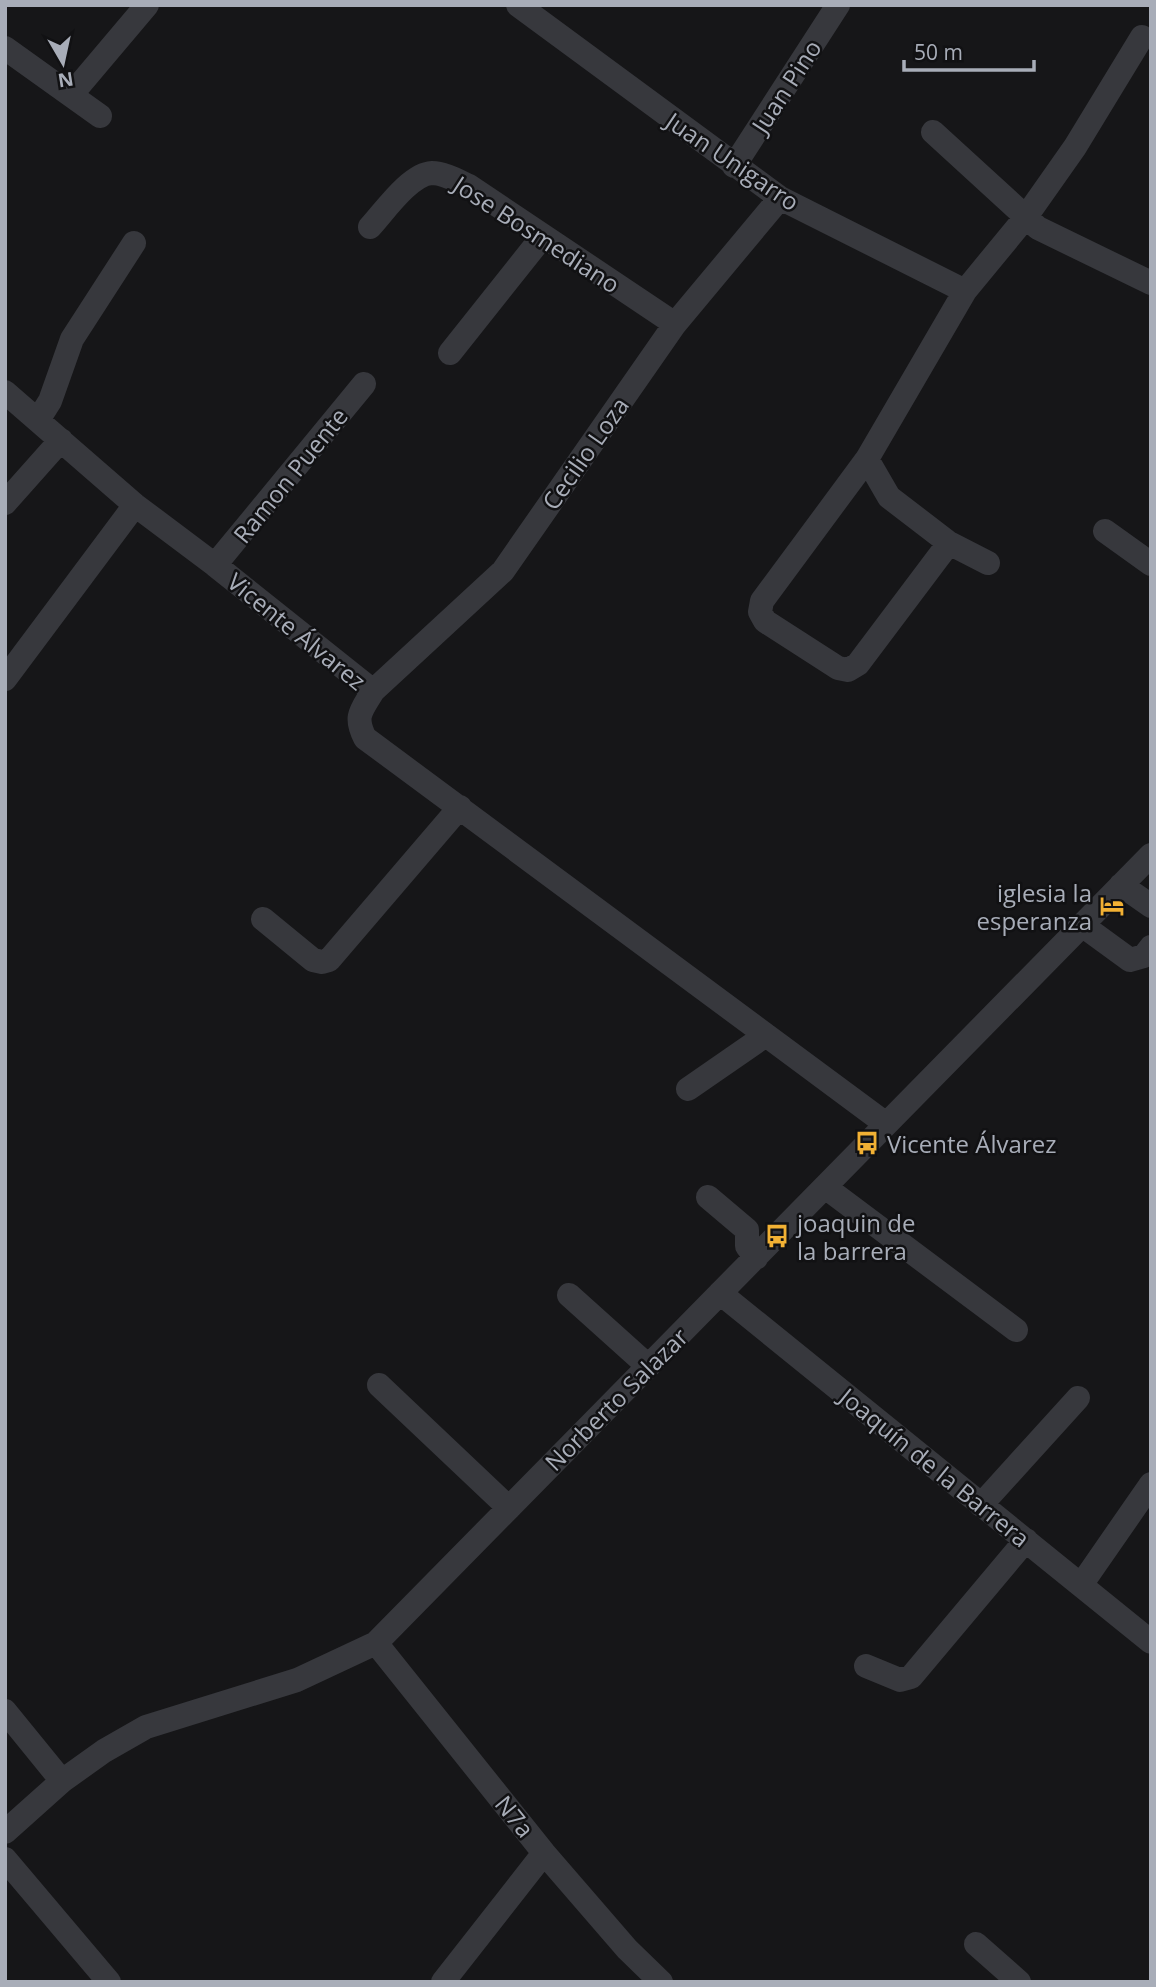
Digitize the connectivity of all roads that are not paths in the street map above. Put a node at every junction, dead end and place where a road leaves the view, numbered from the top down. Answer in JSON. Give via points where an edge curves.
{"nodes":[{"id":1,"x":147,"y":5,"type":"edge"},
{"id":2,"x":517,"y":5,"type":"edge"},
{"id":3,"x":838,"y":5,"type":"edge"},
{"id":4,"x":1142,"y":37,"type":"dead end"},
{"id":5,"x":5,"y":48,"type":"edge"},
{"id":6,"x":71,"y":95,"type":"junction"},
{"id":7,"x":100,"y":116,"type":"dead end"},
{"id":8,"x":933,"y":132,"type":"dead end"},
{"id":9,"x":734,"y":166,"type":"junction"},
{"id":10,"x":780,"y":198,"type":"junction"},
{"id":11,"x":1025,"y":218,"type":"junction"},
{"id":12,"x":370,"y":227,"type":"dead end"},
{"id":13,"x":543,"y":236,"type":"junction"},
{"id":14,"x":134,"y":243,"type":"dead end"},
{"id":15,"x":1151,"y":283,"type":"edge"},
{"id":16,"x":965,"y":291,"type":"junction"},
{"id":17,"x":675,"y":324,"type":"junction"},
{"id":18,"x":450,"y":353,"type":"dead end"},
{"id":19,"x":364,"y":384,"type":"dead end"},
{"id":20,"x":5,"y":392,"type":"edge"},
{"id":21,"x":38,"y":420,"type":"junction"},
{"id":22,"x":61,"y":440,"type":"junction"},
{"id":23,"x":867,"y":459,"type":"junction"},
{"id":24,"x":5,"y":503,"type":"edge"},
{"id":25,"x":135,"y":505,"type":"junction"},
{"id":26,"x":1105,"y":531,"type":"dead end"},
{"id":27,"x":948,"y":543,"type":"junction"},
{"id":28,"x":988,"y":563,"type":"dead end"},
{"id":29,"x":1151,"y":564,"type":"edge"},
{"id":30,"x":215,"y":565,"type":"junction"},
{"id":31,"x":5,"y":679,"type":"edge"},
{"id":32,"x":373,"y":691,"type":"junction"},
{"id":33,"x":460,"y":807,"type":"junction"},
{"id":34,"x":1151,"y":855,"type":"edge"},
{"id":35,"x":1121,"y":885,"type":"junction"},
{"id":36,"x":1151,"y":906,"type":"edge"},
{"id":37,"x":263,"y":919,"type":"dead end"},
{"id":38,"x":1082,"y":925,"type":"junction"},
{"id":39,"x":1151,"y":947,"type":"edge"},
{"id":40,"x":766,"y":1035,"type":"junction"},
{"id":41,"x":688,"y":1089,"type":"dead end"},
{"id":42,"x":886,"y":1124,"type":"junction"},
{"id":43,"x":825,"y":1187,"type":"junction"},
{"id":44,"x":708,"y":1197,"type":"dead end"},
{"id":45,"x":756,"y":1258,"type":"junction"},
{"id":46,"x":720,"y":1293,"type":"junction"},
{"id":47,"x":569,"y":1295,"type":"dead end"},
{"id":48,"x":1016,"y":1330,"type":"dead end"},
{"id":49,"x":648,"y":1366,"type":"junction"},
{"id":50,"x":379,"y":1385,"type":"dead end"},
{"id":51,"x":1078,"y":1398,"type":"dead end"},
{"id":52,"x":1151,"y":1484,"type":"edge"},
{"id":53,"x":981,"y":1505,"type":"junction"},
{"id":54,"x":509,"y":1508,"type":"junction"},
{"id":55,"x":1026,"y":1541,"type":"junction"},
{"id":56,"x":1081,"y":1585,"type":"junction"},
{"id":57,"x":1151,"y":1642,"type":"edge"},
{"id":58,"x":376,"y":1643,"type":"junction"},
{"id":59,"x":866,"y":1666,"type":"dead end"},
{"id":60,"x":5,"y":1711,"type":"edge"},
{"id":61,"x":62,"y":1781,"type":"junction"},
{"id":62,"x":5,"y":1832,"type":"edge"},
{"id":63,"x":544,"y":1853,"type":"junction"},
{"id":64,"x":5,"y":1859,"type":"edge"},
{"id":65,"x":976,"y":1944,"type":"dead end"},
{"id":66,"x":109,"y":1982,"type":"edge"},
{"id":67,"x":443,"y":1982,"type":"edge"},
{"id":68,"x":661,"y":1982,"type":"edge"},
{"id":69,"x":1019,"y":1982,"type":"edge"}],
"edges":[{"from":1,"to":6,"type":"street"},
{"from":2,"to":9,"type":"street","name":"Juan Unigarro"},
{"from":3,"to":9,"type":"street","name":"Juan Pino"},
{"from":4,"to":11,"type":"street"},
{"from":5,"to":6,"type":"street"},
{"from":6,"to":7,"type":"street"},
{"from":8,"to":11,"type":"street"},
{"from":9,"to":10,"type":"street","name":"Juan Unigarro"},
{"from":10,"to":16,"type":"street","name":"Juan Unigarro"},
{"from":10,"to":17,"type":"street","name":"Cecilio Loza"},
{"from":11,"to":15,"type":"street"},
{"from":11,"to":16,"type":"street"},
{"from":12,"to":13,"type":"street","name":"Jose Bosmediano","via":[[415,178],[432,173],[468,186]]},
{"from":13,"to":17,"type":"street","name":"Jose Bosmediano"},
{"from":13,"to":18,"type":"street"},
{"from":14,"to":21,"type":"street","via":[[72,339],[50,401]]},
{"from":16,"to":23,"type":"street"},
{"from":17,"to":32,"type":"street","name":"Cecilio Loza","via":[[503,571]]},
{"from":19,"to":30,"type":"street","name":"Ramon Puente"},
{"from":20,"to":21,"type":"street","name":"Vicente Álvarez"},
{"from":21,"to":22,"type":"street","name":"Vicente Álvarez"},
{"from":22,"to":24,"type":"street"},
{"from":22,"to":25,"type":"street","name":"Vicente Álvarez"},
{"from":23,"to":27,"type":"street","via":[[889,498]]},
{"from":23,"to":27,"type":"street","via":[[762,601],[760,612],[765,621],[848,670],[858,664]]},
{"from":25,"to":30,"type":"street","name":"Vicente Álvarez"},
{"from":25,"to":31,"type":"street"},
{"from":26,"to":29,"type":"street"},
{"from":27,"to":28,"type":"street"},
{"from":30,"to":32,"type":"street","name":"Vicente Álvarez"},
{"from":32,"to":33,"type":"street","name":"Vicente Álvarez","via":[[358,716],[365,737]]},
{"from":33,"to":37,"type":"street","via":[[329,960],[313,960]]},
{"from":33,"to":40,"type":"street","name":"Vicente Álvarez"},
{"from":34,"to":35,"type":"street","name":"Norberto Salazar"},
{"from":35,"to":36,"type":"street"},
{"from":35,"to":38,"type":"street","name":"Norberto Salazar"},
{"from":38,"to":39,"type":"street","via":[[1130,960],[1144,956]]},
{"from":38,"to":42,"type":"street","name":"Norberto Salazar"},
{"from":40,"to":41,"type":"street"},
{"from":40,"to":42,"type":"street","name":"Vicente Álvarez"},
{"from":42,"to":43,"type":"street","name":"Norberto Salazar"},
{"from":43,"to":45,"type":"street","name":"Norberto Salazar"},
{"from":43,"to":48,"type":"street"},
{"from":44,"to":45,"type":"street","via":[[747,1230],[747,1246]]},
{"from":45,"to":46,"type":"street","name":"Norberto Salazar"},
{"from":46,"to":49,"type":"street","name":"Norberto Salazar"},
{"from":46,"to":53,"type":"street","name":"Joaquín de la Barrera"},
{"from":47,"to":49,"type":"street"},
{"from":49,"to":54,"type":"street","name":"Norberto Salazar"},
{"from":50,"to":54,"type":"street"},
{"from":51,"to":53,"type":"street"},
{"from":52,"to":56,"type":"street"},
{"from":53,"to":55,"type":"street","name":"Joaquín de la Barrera"},
{"from":54,"to":58,"type":"street","name":"Norberto Salazar"},
{"from":55,"to":56,"type":"street","name":"Joaquín de la Barrera"},
{"from":55,"to":59,"type":"street","via":[[911,1677],[900,1680]]},
{"from":56,"to":57,"type":"street","name":"Joaquín de la Barrera"},
{"from":58,"to":61,"type":"street","name":"Norberto Salazar","via":[[297,1680],[146,1727]]},
{"from":58,"to":63,"type":"street","name":"N7a"},
{"from":60,"to":61,"type":"street"},
{"from":61,"to":62,"type":"street","name":"Norberto Salazar"},
{"from":63,"to":67,"type":"street"},
{"from":63,"to":68,"type":"street","name":"N7a"},
{"from":64,"to":66,"type":"street"},
{"from":65,"to":69,"type":"street"}]}
